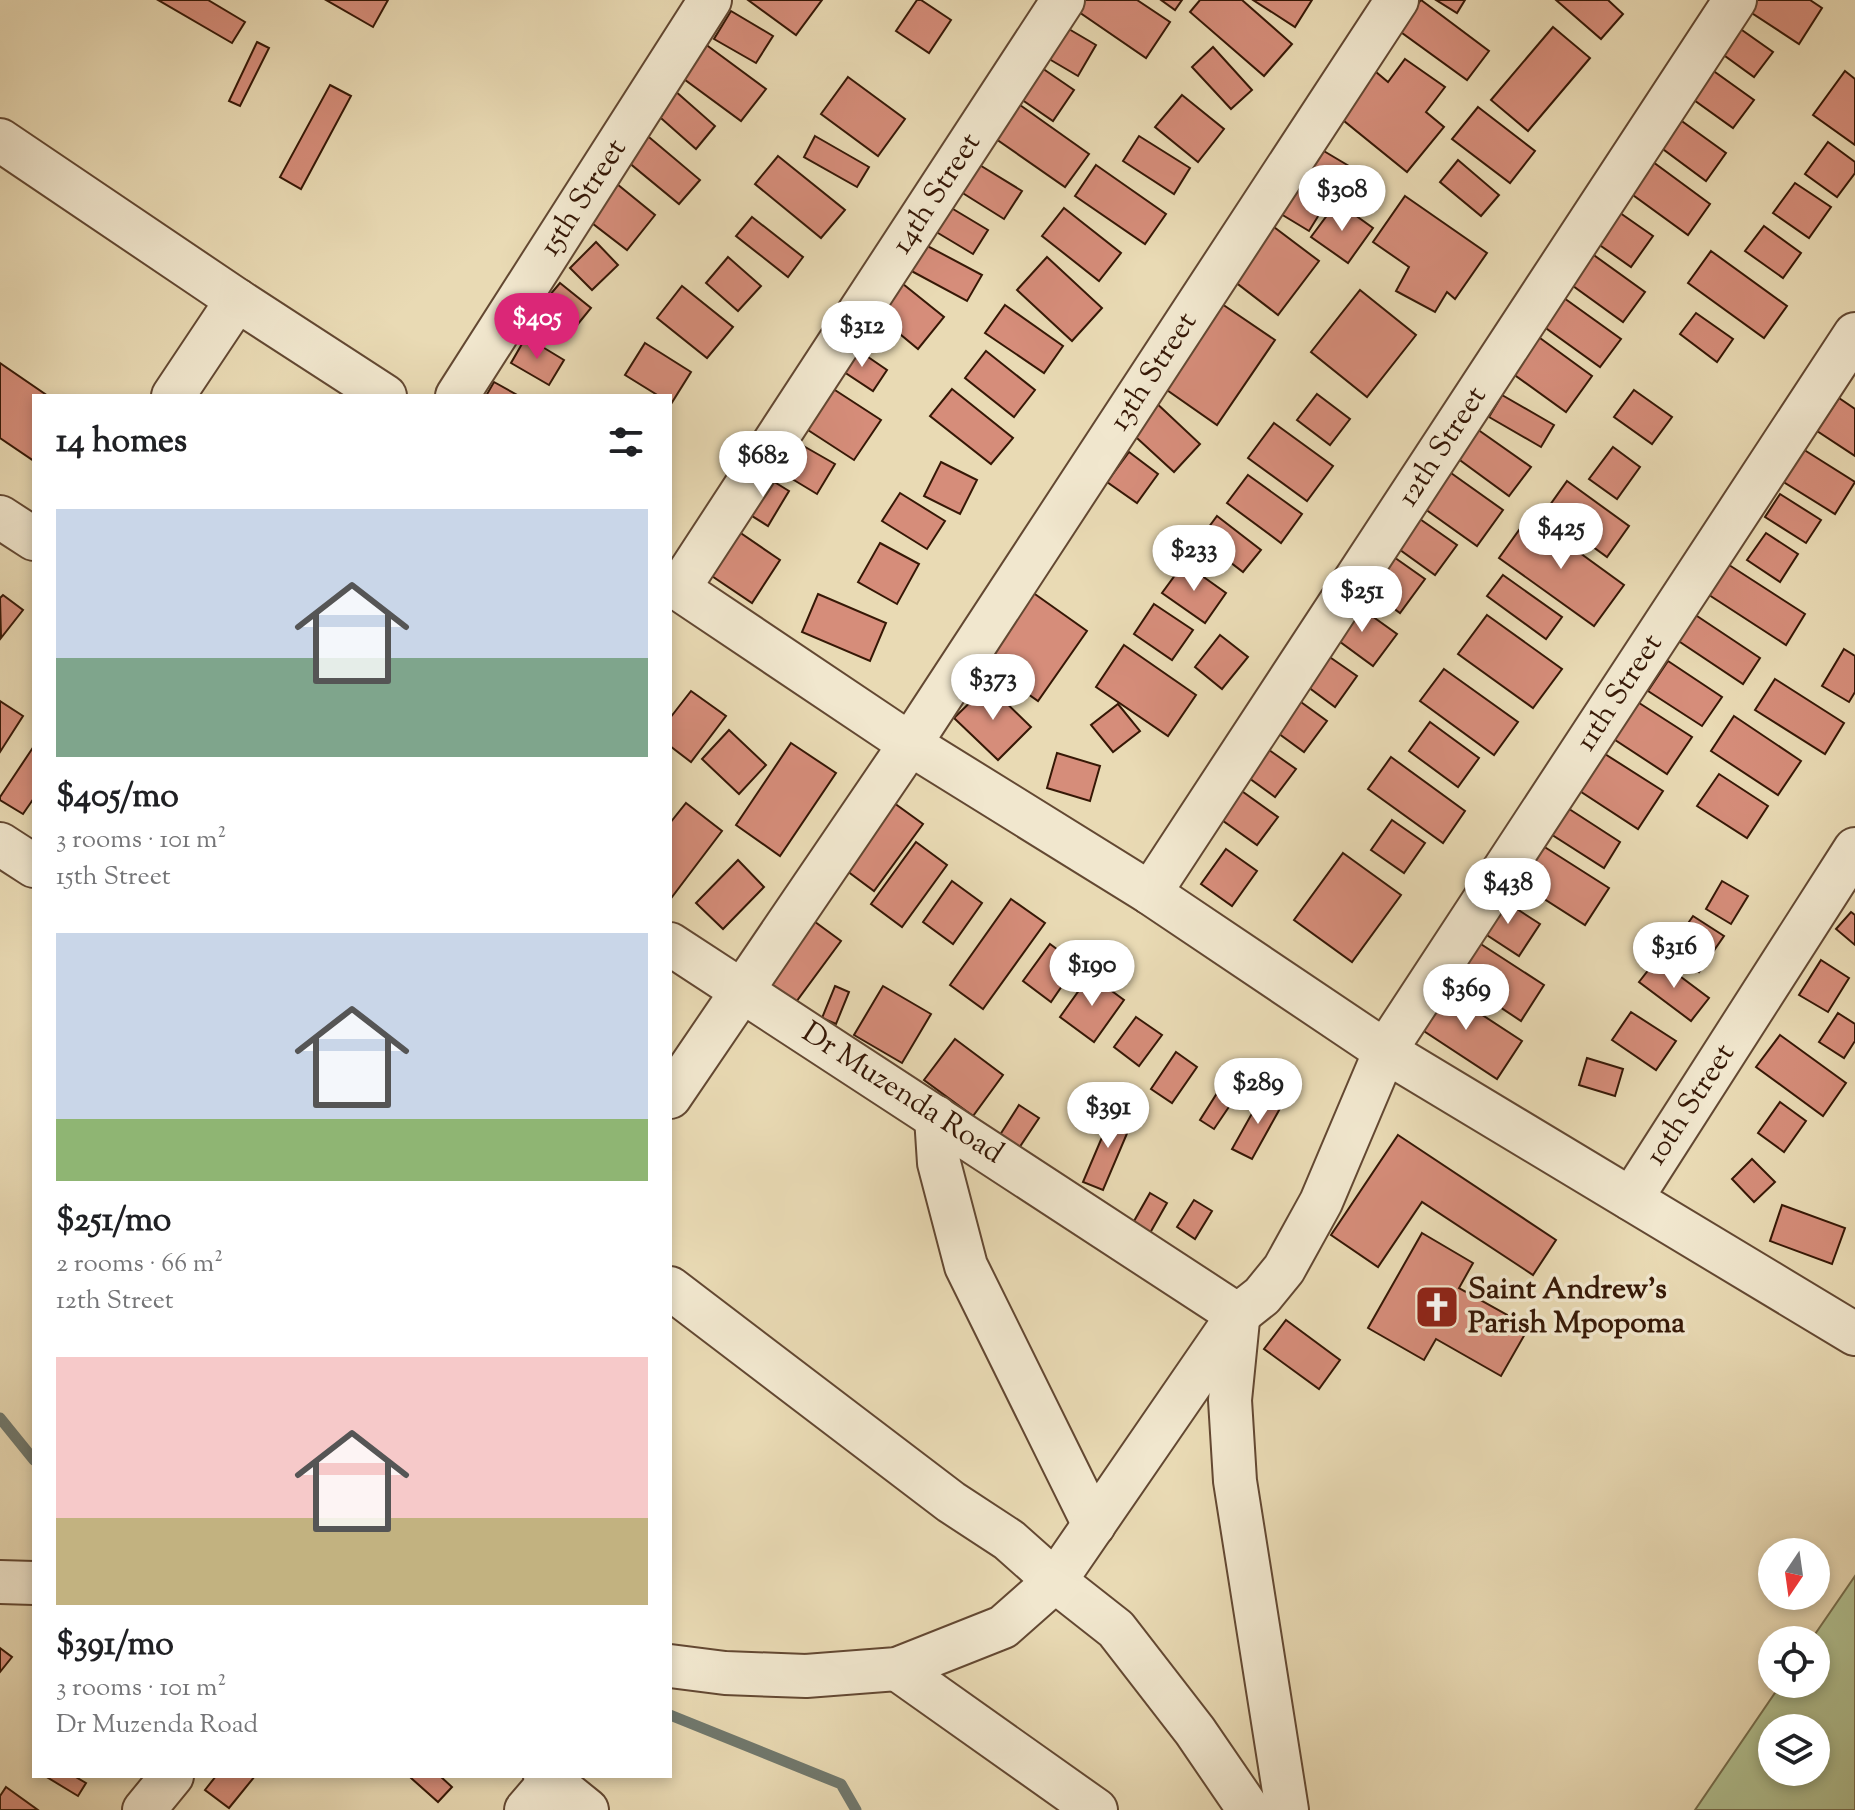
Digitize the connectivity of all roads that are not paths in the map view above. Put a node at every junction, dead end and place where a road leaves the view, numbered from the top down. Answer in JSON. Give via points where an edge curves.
{"nodes":[{"id":1,"x":710,"y":0,"type":"edge"},
{"id":2,"x":1063,"y":0,"type":"edge"},
{"id":3,"x":1397,"y":0,"type":"edge"},
{"id":4,"x":1735,"y":0,"type":"edge"},
{"id":5,"x":0,"y":140,"type":"edge"},
{"id":6,"x":237,"y":300,"type":"junction"},
{"id":7,"x":1855,"y":334,"type":"edge"},
{"id":8,"x":174,"y":394,"type":"edge"},
{"id":9,"x":382,"y":394,"type":"edge"},
{"id":10,"x":458,"y":394,"type":"edge"},
{"id":11,"x":0,"y":517,"type":"edge"},
{"id":12,"x":32,"y":538,"type":"edge"},
{"id":13,"x":674,"y":585,"type":"edge"},
{"id":14,"x":910,"y":744,"type":"junction"},
{"id":15,"x":0,"y":844,"type":"edge"},
{"id":16,"x":1855,"y":849,"type":"edge"},
{"id":17,"x":32,"y":865,"type":"edge"},
{"id":18,"x":1150,"y":893,"type":"junction"},
{"id":19,"x":672,"y":945,"type":"edge"},
{"id":20,"x":741,"y":990,"type":"junction"},
{"id":21,"x":1385,"y":1051,"type":"junction"},
{"id":22,"x":672,"y":1094,"type":"edge"},
{"id":23,"x":936,"y":1117,"type":"junction"},
{"id":24,"x":1631,"y":1199,"type":"junction"},
{"id":25,"x":672,"y":1289,"type":"edge"},
{"id":26,"x":1238,"y":1315,"type":"junction"},
{"id":27,"x":1855,"y":1334,"type":"edge"},
{"id":28,"x":1094,"y":1525,"type":"junction"},
{"id":29,"x":1055,"y":1581,"type":"junction"},
{"id":30,"x":0,"y":1582,"type":"edge"},
{"id":31,"x":32,"y":1583,"type":"edge"},
{"id":32,"x":672,"y":1666,"type":"edge"},
{"id":33,"x":897,"y":1669,"type":"junction"},
{"id":34,"x":170,"y":1778,"type":"edge"},
{"id":35,"x":545,"y":1786,"type":"edge"},
{"id":36,"x":144,"y":1810,"type":"edge"},
{"id":37,"x":587,"y":1810,"type":"edge"},
{"id":38,"x":1096,"y":1810,"type":"edge"},
{"id":39,"x":1249,"y":1810,"type":"edge"},
{"id":40,"x":1287,"y":1810,"type":"edge"}],
"edges":[{"from":1,"to":10,"type":"street","name":"15th Street"},
{"from":2,"to":13,"type":"street","name":"14th Street"},
{"from":3,"to":14,"type":"street","name":"13th Street"},
{"from":4,"to":18,"type":"street","name":"12th Street"},
{"from":5,"to":6,"type":"street"},
{"from":6,"to":8,"type":"street"},
{"from":6,"to":9,"type":"street"},
{"from":7,"to":21,"type":"street","name":"11th Street"},
{"from":11,"to":12,"type":"street"},
{"from":13,"to":14,"type":"street"},
{"from":14,"to":18,"type":"street"},
{"from":14,"to":20,"type":"street","name":"13th Street"},
{"from":15,"to":17,"type":"street"},
{"from":16,"to":24,"type":"street","name":"10th Street"},
{"from":18,"to":21,"type":"street"},
{"from":19,"to":20,"type":"street","name":"Dr Muzenda Road"},
{"from":20,"to":22,"type":"street","name":"13th Street"},
{"from":20,"to":23,"type":"street","name":"Dr Muzenda Road"},
{"from":21,"to":24,"type":"street"},
{"from":21,"to":26,"type":"street","via":[[1321,1202],[1284,1269]]},
{"from":23,"to":26,"type":"street","name":"Dr Muzenda Road"},
{"from":23,"to":28,"type":"street","via":[[939,1163],[966,1266]]},
{"from":24,"to":27,"type":"street"},
{"from":25,"to":29,"type":"street","via":[[951,1502],[1009,1540]]},
{"from":26,"to":28,"type":"street"},
{"from":26,"to":40,"type":"street","via":[[1230,1400],[1235,1481]]},
{"from":28,"to":29,"type":"street"},
{"from":29,"to":33,"type":"street","via":[[1003,1627]]},
{"from":29,"to":39,"type":"street","via":[[1116,1629]]},
{"from":30,"to":31,"type":"street"},
{"from":32,"to":33,"type":"street","via":[[806,1676]]},
{"from":33,"to":38,"type":"street"},
{"from":34,"to":36,"type":"street"},
{"from":35,"to":37,"type":"street"}]}
